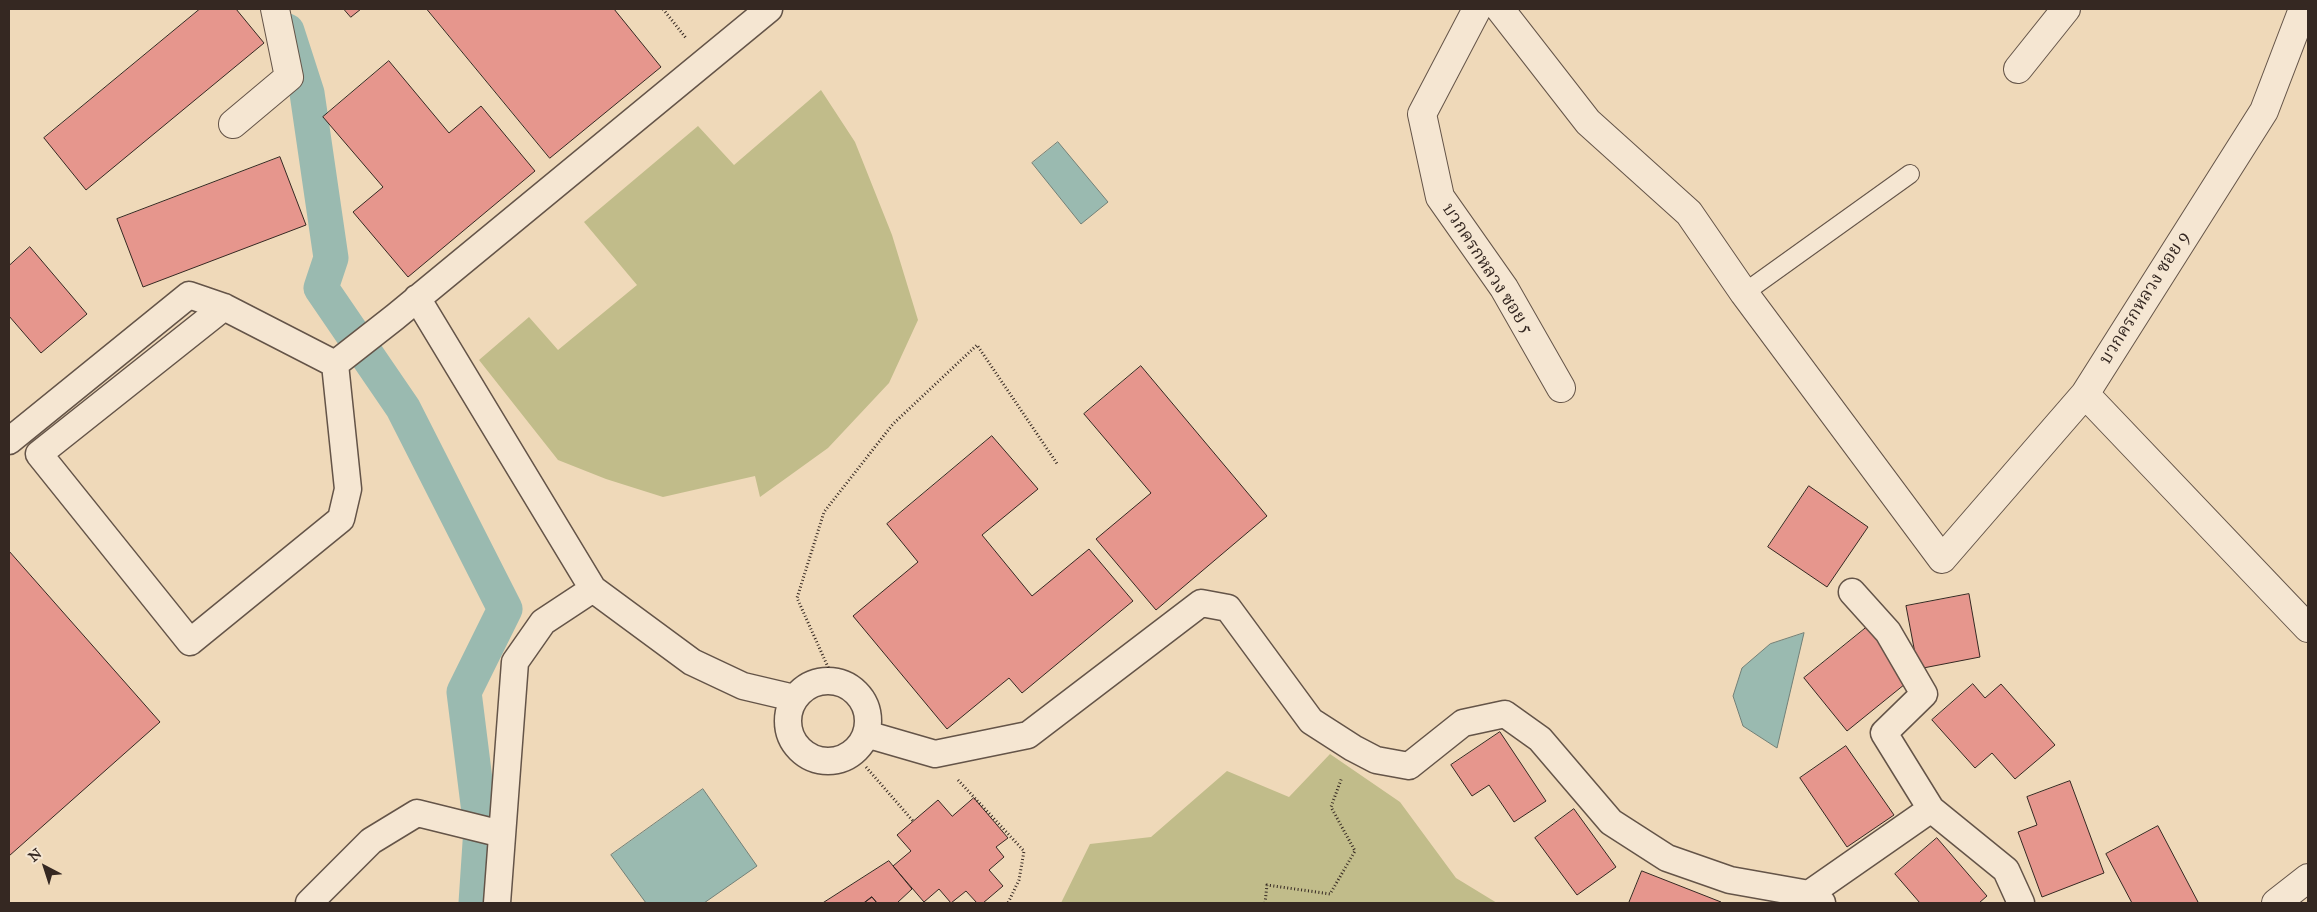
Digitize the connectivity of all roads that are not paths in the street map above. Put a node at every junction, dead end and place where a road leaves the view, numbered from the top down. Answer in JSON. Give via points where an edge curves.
{"nodes":[{"id":1,"x":274,"y":9,"type":"edge"},
{"id":2,"x":769,"y":9,"type":"edge"},
{"id":3,"x":1477,"y":9,"type":"edge"},
{"id":4,"x":1500,"y":9,"type":"edge"},
{"id":5,"x":2066,"y":9,"type":"edge"},
{"id":6,"x":2303,"y":9,"type":"edge"},
{"id":7,"x":2018,"y":70,"type":"dead end"},
{"id":8,"x":233,"y":124,"type":"dead end"},
{"id":9,"x":1910,"y":174,"type":"dead end"},
{"id":10,"x":1744,"y":292,"type":"junction"},
{"id":11,"x":417,"y":298,"type":"junction"},
{"id":12,"x":224,"y":307,"type":"junction"},
{"id":13,"x":335,"y":364,"type":"junction"},
{"id":14,"x":1561,"y":388,"type":"dead end"},
{"id":15,"x":2085,"y":394,"type":"junction"},
{"id":16,"x":9,"y":441,"type":"edge"},
{"id":17,"x":593,"y":589,"type":"junction"},
{"id":18,"x":1852,"y":592,"type":"dead end"},
{"id":19,"x":2308,"y":628,"type":"edge"},
{"id":20,"x":794,"y":698,"type":"junction"},
{"id":21,"x":860,"y":743,"type":"junction"},
{"id":22,"x":1931,"y":809,"type":"junction"},
{"id":23,"x":502,"y":834,"type":"junction"},
{"id":24,"x":2308,"y":878,"type":"edge"},
{"id":25,"x":1816,"y":898,"type":"edge"},
{"id":26,"x":309,"y":903,"type":"edge"},
{"id":27,"x":497,"y":903,"type":"edge"},
{"id":28,"x":2021,"y":903,"type":"edge"},
{"id":29,"x":2276,"y":903,"type":"edge"}],
"edges":[{"from":1,"to":8,"type":"street","via":[[289,77]]},
{"from":2,"to":11,"type":"street"},
{"from":3,"to":14,"type":"street","name":"บวกครกหลวง ซอย 5","via":[[1422,114],[1440,197],[1504,288]]},
{"from":4,"to":10,"type":"street","via":[[1588,122],[1689,212]]},
{"from":5,"to":7,"type":"street"},
{"from":6,"to":15,"type":"street","name":"บวกครกหลวง ซอย 9","via":[[2264,111]]},
{"from":9,"to":10,"type":"lane"},
{"from":10,"to":15,"type":"street","name":"บวกครกหลวง ซอย 9","via":[[1942,559]]},
{"from":11,"to":13,"type":"street"},
{"from":11,"to":17,"type":"street"},
{"from":12,"to":13,"type":"street"},
{"from":12,"to":13,"type":"street","via":[[38,454],[190,642],[341,520],[348,489]]},
{"from":12,"to":16,"type":"street","via":[[189,296]]},
{"from":15,"to":19,"type":"street"},
{"from":17,"to":20,"type":"street","via":[[692,662],[743,686]]},
{"from":17,"to":23,"type":"street","via":[[543,622],[515,662]]},
{"from":18,"to":22,"type":"street","via":[[1888,632],[1924,694],[1884,733]]},
{"from":20,"to":21,"type":"street","via":[[788,711],[788,725],[792,740],[801,751],[813,759],[836,760]]},
{"from":20,"to":21,"type":"street","via":[[817,682],[832,681],[852,688],[862,698],[868,720]]},
{"from":21,"to":25,"type":"street","via":[[935,754],[1028,735],[1201,602],[1228,608],[1312,722],[1376,760],[1409,766],[1463,722],[1505,714],[1540,739],[1611,822],[1667,858],[1730,880]]},
{"from":22,"to":25,"type":"street"},
{"from":22,"to":28,"type":"street","via":[[2006,870]]},
{"from":23,"to":26,"type":"street","via":[[418,813],[371,840]]},
{"from":23,"to":27,"type":"street"},
{"from":24,"to":29,"type":"street"}]}
